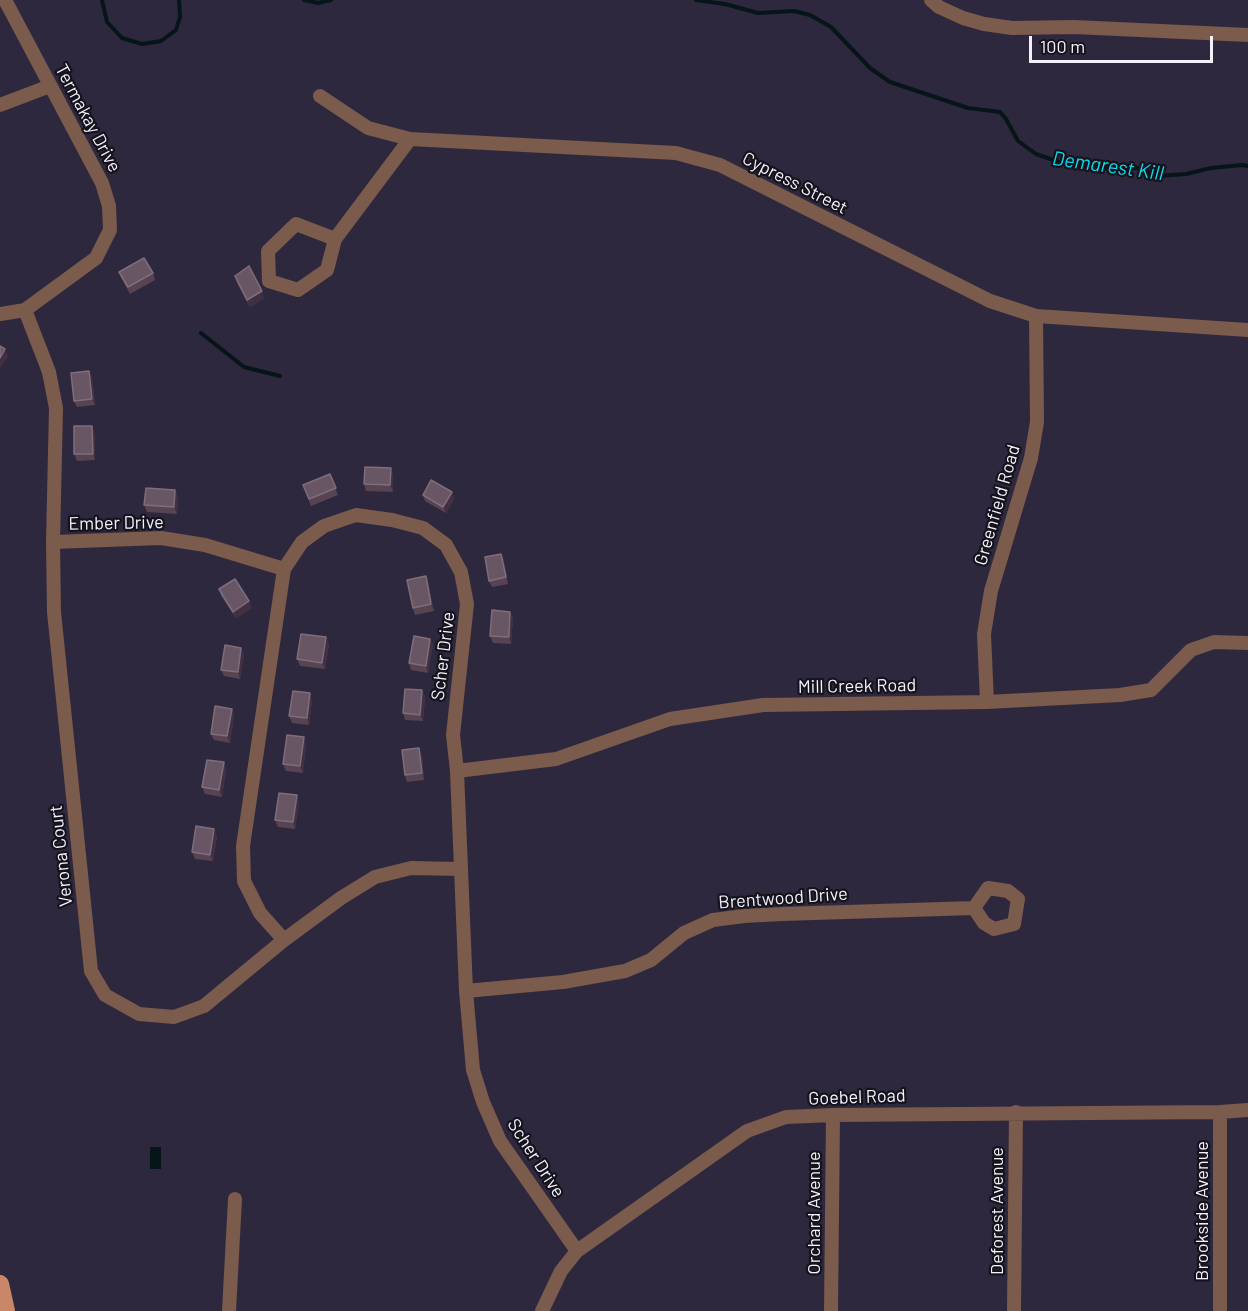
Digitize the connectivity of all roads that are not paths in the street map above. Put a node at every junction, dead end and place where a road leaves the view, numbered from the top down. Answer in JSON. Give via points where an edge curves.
{"nodes":[{"id":1,"x":5,"y":0,"type":"edge"},
{"id":2,"x":931,"y":0,"type":"edge"},
{"id":3,"x":1248,"y":35,"type":"edge"},
{"id":4,"x":50,"y":86,"type":"junction"},
{"id":5,"x":320,"y":96,"type":"dead end"},
{"id":6,"x":0,"y":105,"type":"edge"},
{"id":7,"x":410,"y":139,"type":"junction"},
{"id":8,"x":335,"y":239,"type":"junction"},
{"id":9,"x":25,"y":310,"type":"junction"},
{"id":10,"x":0,"y":314,"type":"edge"},
{"id":11,"x":1036,"y":316,"type":"junction"},
{"id":12,"x":1248,"y":330,"type":"edge"},
{"id":13,"x":53,"y":542,"type":"junction"},
{"id":14,"x":284,"y":568,"type":"junction"},
{"id":15,"x":1248,"y":643,"type":"edge"},
{"id":16,"x":987,"y":702,"type":"junction"},
{"id":17,"x":457,"y":771,"type":"junction"},
{"id":18,"x":460,"y":869,"type":"junction"},
{"id":19,"x":974,"y":908,"type":"dead end"},
{"id":20,"x":284,"y":940,"type":"junction"},
{"id":21,"x":466,"y":991,"type":"junction"},
{"id":22,"x":1248,"y":1110,"type":"edge"},
{"id":23,"x":1016,"y":1112,"type":"junction"},
{"id":24,"x":1220,"y":1112,"type":"junction"},
{"id":25,"x":833,"y":1115,"type":"junction"},
{"id":26,"x":235,"y":1198,"type":"dead end"},
{"id":27,"x":577,"y":1251,"type":"junction"},
{"id":28,"x":0,"y":1284,"type":"edge"},
{"id":29,"x":6,"y":1311,"type":"edge"},
{"id":30,"x":229,"y":1311,"type":"edge"},
{"id":31,"x":542,"y":1311,"type":"edge"},
{"id":32,"x":831,"y":1311,"type":"edge"},
{"id":33,"x":1014,"y":1311,"type":"edge"},
{"id":34,"x":1220,"y":1311,"type":"edge"}],
"edges":[{"from":1,"to":4,"type":"street","name":"Termakay Drive"},
{"from":2,"to":3,"type":"street","via":[[963,18],[1012,28]]},
{"from":4,"to":6,"type":"street"},
{"from":4,"to":9,"type":"street","name":"Termakay Drive","via":[[102,183],[110,206],[110,230],[96,258]]},
{"from":5,"to":7,"type":"street","name":"Cypress Street","via":[[368,129]]},
{"from":7,"to":8,"type":"street"},
{"from":7,"to":11,"type":"street","name":"Cypress Street","via":[[676,153],[720,165],[990,301]]},
{"from":8,"to":8,"type":"street","via":[[327,270],[298,290],[269,281],[268,251],[296,224]]},
{"from":9,"to":10,"type":"street"},
{"from":9,"to":13,"type":"street","name":"Verona Court","via":[[49,372],[56,408]]},
{"from":11,"to":12,"type":"street","name":"Cypress Street"},
{"from":11,"to":16,"type":"street","name":"Greenfield Road","via":[[1037,422],[991,591],[984,634]]},
{"from":13,"to":14,"type":"street","name":"Ember Drive","via":[[161,538],[205,545]]},
{"from":13,"to":20,"type":"street","name":"Verona Court","via":[[54,612],[91,971],[105,995],[139,1014],[174,1017],[204,1005]]},
{"from":14,"to":17,"type":"street","name":"Scher Drive","via":[[302,542],[324,526],[356,515],[423,528],[446,545],[461,572],[467,604],[453,735]]},
{"from":14,"to":20,"type":"street","name":"Scher Drive","via":[[243,846],[244,881],[260,913]]},
{"from":15,"to":16,"type":"street","name":"Mill Creek Road","via":[[1214,642],[1191,650],[1151,690]]},
{"from":16,"to":17,"type":"street","name":"Mill Creek Road","via":[[763,705],[670,719],[556,759]]},
{"from":17,"to":18,"type":"street","name":"Scher Drive"},
{"from":18,"to":20,"type":"street","name":"Verona Court","via":[[411,868],[375,877]]},
{"from":18,"to":21,"type":"street","name":"Scher Drive"},
{"from":19,"to":21,"type":"street","name":"Brentwood Drive","via":[[713,920],[684,933],[651,960],[625,971],[563,982]]},
{"from":21,"to":27,"type":"street","name":"Scher Drive","via":[[473,1070],[483,1102],[500,1141]]},
{"from":22,"to":24,"type":"street","name":"Goebel Road"},
{"from":23,"to":24,"type":"street","name":"Goebel Road"},
{"from":23,"to":25,"type":"street","name":"Goebel Road"},
{"from":23,"to":33,"type":"street","name":"Deforest Avenue"},
{"from":24,"to":34,"type":"street","name":"Brookside Avenue"},
{"from":25,"to":27,"type":"street","name":"Goebel Road","via":[[786,1117],[747,1131]]},
{"from":25,"to":32,"type":"street","name":"Orchard Avenue"},
{"from":26,"to":30,"type":"street"},
{"from":27,"to":31,"type":"street","name":"Goebel Road","via":[[561,1271]]},
{"from":28,"to":29,"type":"main road"}]}
